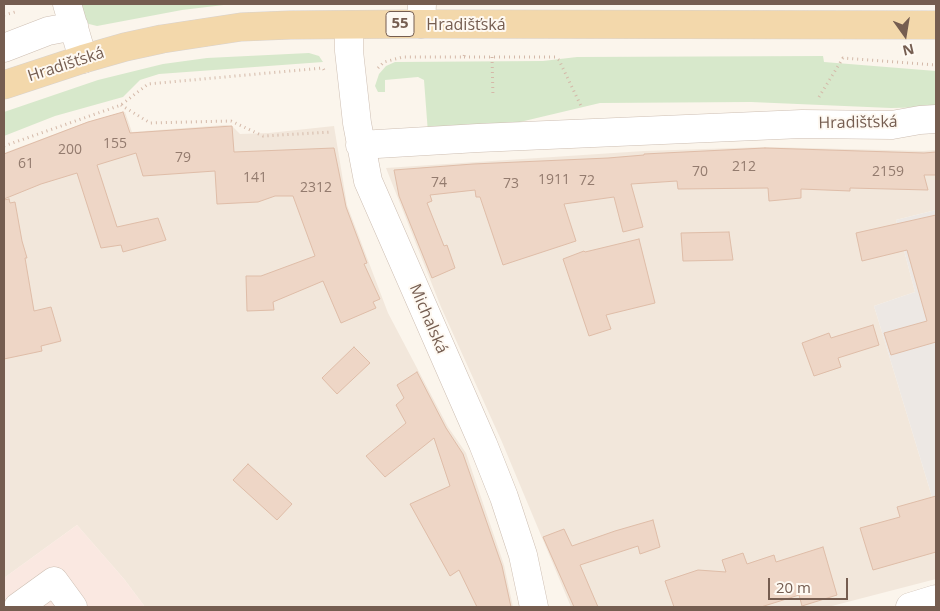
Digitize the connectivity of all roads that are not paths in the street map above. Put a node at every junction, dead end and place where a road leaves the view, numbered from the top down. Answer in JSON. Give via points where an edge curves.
{"nodes":[{"id":1,"x":422,"y":14,"type":"edge"},
{"id":2,"x":70,"y":15,"type":"edge"},
{"id":3,"x":349,"y":25,"type":"junction"},
{"id":4,"x":936,"y":25,"type":"edge"},
{"id":5,"x":4,"y":48,"type":"edge"},
{"id":6,"x":83,"y":59,"type":"junction"},
{"id":7,"x":4,"y":85,"type":"edge"},
{"id":8,"x":936,"y":119,"type":"edge"},
{"id":9,"x":360,"y":145,"type":"junction"},
{"id":10,"x":936,"y":599,"type":"edge"},
{"id":11,"x":18,"y":607,"type":"edge"},
{"id":12,"x":72,"y":607,"type":"edge"},
{"id":13,"x":534,"y":607,"type":"edge"},
{"id":14,"x":910,"y":607,"type":"edge"}],
"edges":[{"from":1,"to":3,"type":"main road","name":"Hradišťská","number":"55"},
{"from":1,"to":4,"type":"main road","name":"Hradišťská","number":"55","via":[[466,25]]},
{"from":2,"to":5,"type":"street","via":[[48,32]]},
{"from":2,"to":6,"type":"street"},
{"from":3,"to":6,"type":"main road","name":"Hradišťská","number":"55","via":[[241,27],[162,39]]},
{"from":3,"to":9,"type":"street","name":"Michalská"},
{"from":6,"to":7,"type":"main road","name":"Hradišťská","number":"55"},
{"from":8,"to":9,"type":"street","name":"Hradišťská","via":[[892,124],[802,124]]},
{"from":9,"to":13,"type":"street","name":"Michalská","via":[[371,188],[504,497],[523,555]]},
{"from":10,"to":14,"type":"street"},
{"from":11,"to":12,"type":"street","via":[[54,581]]}]}
